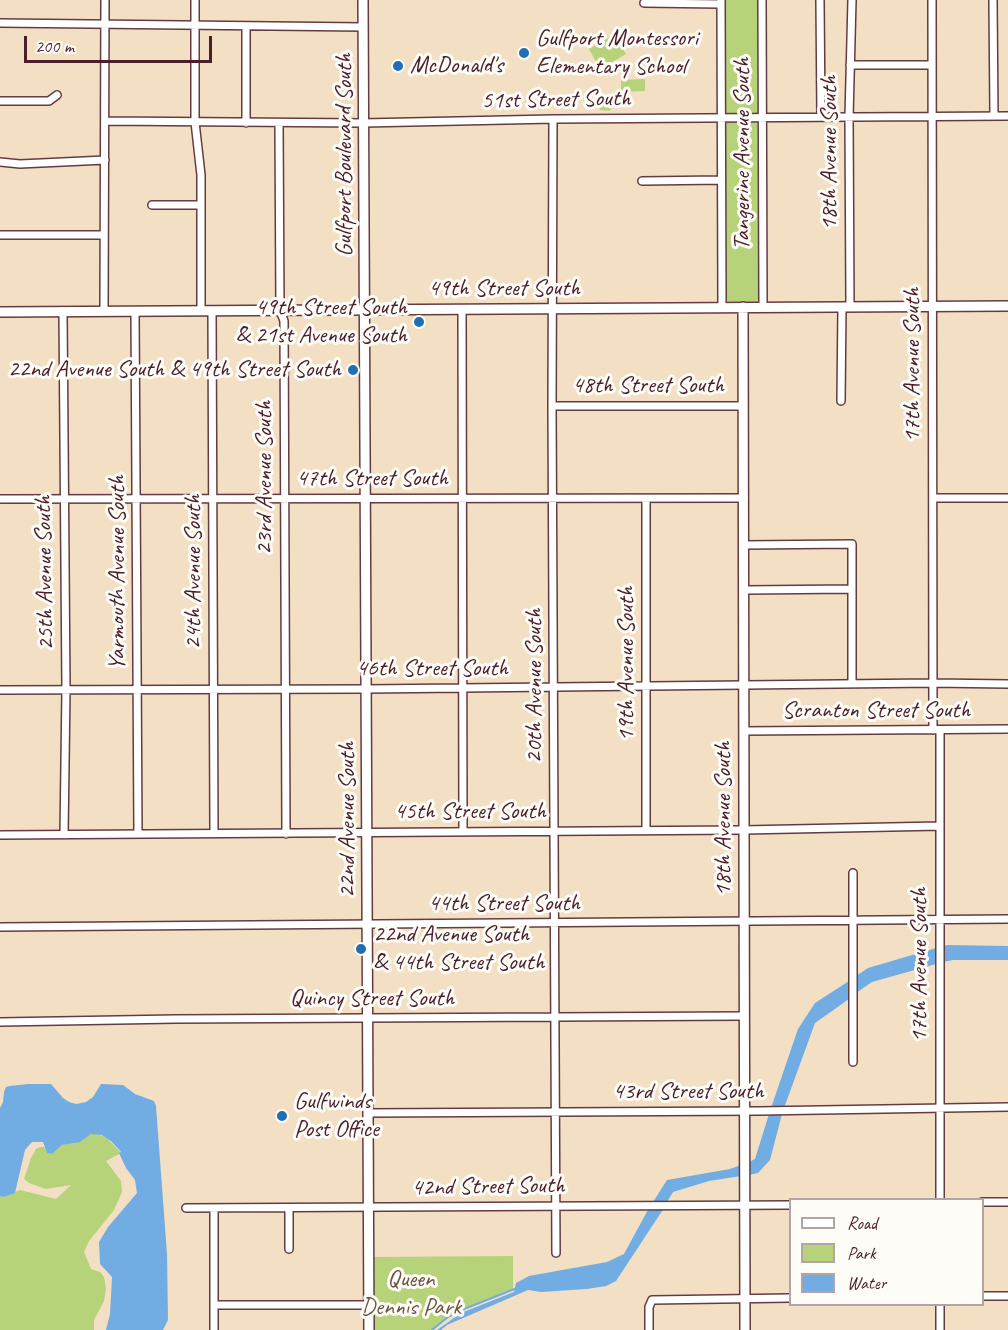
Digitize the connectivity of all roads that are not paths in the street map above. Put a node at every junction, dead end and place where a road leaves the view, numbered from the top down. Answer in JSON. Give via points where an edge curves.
{"nodes":[{"id":1,"x":105,"y":0,"type":"edge"},
{"id":2,"x":195,"y":0,"type":"edge"},
{"id":3,"x":363,"y":0,"type":"edge"},
{"id":4,"x":762,"y":0,"type":"edge"},
{"id":5,"x":852,"y":0,"type":"edge"},
{"id":6,"x":932,"y":0,"type":"edge"},
{"id":7,"x":993,"y":0,"type":"edge"},
{"id":8,"x":820,"y":1,"type":"edge"},
{"id":9,"x":721,"y":2,"type":"edge"},
{"id":10,"x":644,"y":3,"type":"dead end"},
{"id":11,"x":0,"y":23,"type":"edge"},
{"id":12,"x":105,"y":23,"type":"junction"},
{"id":13,"x":195,"y":24,"type":"junction"},
{"id":14,"x":246,"y":26,"type":"junction"},
{"id":15,"x":363,"y":27,"type":"junction"},
{"id":16,"x":850,"y":65,"type":"junction"},
{"id":17,"x":932,"y":65,"type":"junction"},
{"id":18,"x":57,"y":95,"type":"dead end"},
{"id":19,"x":0,"y":101,"type":"edge"},
{"id":20,"x":932,"y":116,"type":"junction"},
{"id":21,"x":994,"y":116,"type":"junction"},
{"id":22,"x":1008,"y":116,"type":"edge"},
{"id":23,"x":821,"y":117,"type":"junction"},
{"id":24,"x":849,"y":117,"type":"junction"},
{"id":25,"x":763,"y":118,"type":"junction"},
{"id":26,"x":553,"y":119,"type":"junction"},
{"id":27,"x":721,"y":119,"type":"junction"},
{"id":28,"x":105,"y":121,"type":"junction"},
{"id":29,"x":195,"y":122,"type":"junction"},
{"id":30,"x":246,"y":123,"type":"junction"},
{"id":31,"x":279,"y":123,"type":"junction"},
{"id":32,"x":363,"y":123,"type":"junction"},
{"id":33,"x":105,"y":160,"type":"junction"},
{"id":34,"x":0,"y":162,"type":"edge"},
{"id":35,"x":721,"y":180,"type":"junction"},
{"id":36,"x":642,"y":181,"type":"dead end"},
{"id":37,"x":152,"y":205,"type":"dead end"},
{"id":38,"x":201,"y":205,"type":"junction"},
{"id":39,"x":0,"y":235,"type":"edge"},
{"id":40,"x":104,"y":235,"type":"junction"},
{"id":41,"x":932,"y":306,"type":"junction"},
{"id":42,"x":1008,"y":306,"type":"edge"},
{"id":43,"x":743,"y":307,"type":"junction"},
{"id":44,"x":763,"y":307,"type":"junction"},
{"id":45,"x":846,"y":307,"type":"junction"},
{"id":46,"x":552,"y":308,"type":"junction"},
{"id":47,"x":722,"y":308,"type":"junction"},
{"id":48,"x":365,"y":309,"type":"junction"},
{"id":49,"x":462,"y":309,"type":"junction"},
{"id":50,"x":280,"y":310,"type":"junction"},
{"id":51,"x":63,"y":311,"type":"junction"},
{"id":52,"x":104,"y":311,"type":"junction"},
{"id":53,"x":135,"y":311,"type":"junction"},
{"id":54,"x":201,"y":311,"type":"junction"},
{"id":55,"x":212,"y":311,"type":"junction"},
{"id":56,"x":0,"y":312,"type":"edge"},
{"id":57,"x":841,"y":400,"type":"dead end"},
{"id":58,"x":552,"y":406,"type":"junction"},
{"id":59,"x":743,"y":406,"type":"junction"},
{"id":60,"x":463,"y":498,"type":"junction"},
{"id":61,"x":744,"y":498,"type":"junction"},
{"id":62,"x":933,"y":498,"type":"junction"},
{"id":63,"x":1008,"y":498,"type":"edge"},
{"id":64,"x":0,"y":499,"type":"edge"},
{"id":65,"x":285,"y":499,"type":"junction"},
{"id":66,"x":366,"y":499,"type":"junction"},
{"id":67,"x":646,"y":499,"type":"junction"},
{"id":68,"x":64,"y":500,"type":"junction"},
{"id":69,"x":137,"y":500,"type":"junction"},
{"id":70,"x":213,"y":500,"type":"junction"},
{"id":71,"x":553,"y":500,"type":"junction"},
{"id":72,"x":744,"y":545,"type":"junction"},
{"id":73,"x":745,"y":590,"type":"junction"},
{"id":74,"x":852,"y":590,"type":"junction"},
{"id":75,"x":933,"y":682,"type":"junction"},
{"id":76,"x":852,"y":684,"type":"junction"},
{"id":77,"x":1008,"y":684,"type":"edge"},
{"id":78,"x":744,"y":686,"type":"junction"},
{"id":79,"x":555,"y":687,"type":"junction"},
{"id":80,"x":647,"y":687,"type":"junction"},
{"id":81,"x":138,"y":688,"type":"junction"},
{"id":82,"x":464,"y":688,"type":"junction"},
{"id":83,"x":214,"y":689,"type":"junction"},
{"id":84,"x":286,"y":689,"type":"junction"},
{"id":85,"x":367,"y":689,"type":"junction"},
{"id":86,"x":0,"y":690,"type":"edge"},
{"id":87,"x":66,"y":690,"type":"junction"},
{"id":88,"x":1008,"y":729,"type":"edge"},
{"id":89,"x":937,"y":730,"type":"junction"},
{"id":90,"x":744,"y":731,"type":"junction"},
{"id":91,"x":940,"y":826,"type":"junction"},
{"id":92,"x":646,"y":830,"type":"junction"},
{"id":93,"x":743,"y":830,"type":"junction"},
{"id":94,"x":463,"y":831,"type":"junction"},
{"id":95,"x":555,"y":831,"type":"junction"},
{"id":96,"x":367,"y":832,"type":"junction"},
{"id":97,"x":214,"y":833,"type":"junction"},
{"id":98,"x":138,"y":834,"type":"junction"},
{"id":99,"x":286,"y":834,"type":"junction"},
{"id":100,"x":0,"y":835,"type":"edge"},
{"id":101,"x":64,"y":835,"type":"junction"},
{"id":102,"x":853,"y":873,"type":"dead end"},
{"id":103,"x":1008,"y":919,"type":"edge"},
{"id":104,"x":940,"y":920,"type":"junction"},
{"id":105,"x":853,"y":921,"type":"junction"},
{"id":106,"x":744,"y":922,"type":"junction"},
{"id":107,"x":555,"y":923,"type":"junction"},
{"id":108,"x":368,"y":924,"type":"junction"},
{"id":109,"x":0,"y":927,"type":"edge"},
{"id":110,"x":744,"y":1016,"type":"junction"},
{"id":111,"x":556,"y":1018,"type":"junction"},
{"id":112,"x":368,"y":1019,"type":"junction"},
{"id":113,"x":0,"y":1022,"type":"edge"},
{"id":114,"x":853,"y":1062,"type":"dead end"},
{"id":115,"x":1008,"y":1107,"type":"edge"},
{"id":116,"x":940,"y":1108,"type":"junction"},
{"id":117,"x":745,"y":1111,"type":"junction"},
{"id":118,"x":556,"y":1112,"type":"junction"},
{"id":119,"x":368,"y":1113,"type":"junction"},
{"id":120,"x":940,"y":1198,"type":"edge"},
{"id":121,"x":984,"y":1202,"type":"edge"},
{"id":122,"x":1008,"y":1202,"type":"edge"},
{"id":123,"x":745,"y":1205,"type":"junction"},
{"id":124,"x":789,"y":1205,"type":"edge"},
{"id":125,"x":557,"y":1206,"type":"junction"},
{"id":126,"x":186,"y":1208,"type":"dead end"},
{"id":127,"x":214,"y":1208,"type":"junction"},
{"id":128,"x":289,"y":1208,"type":"junction"},
{"id":129,"x":369,"y":1208,"type":"junction"},
{"id":130,"x":289,"y":1249,"type":"dead end"},
{"id":131,"x":556,"y":1253,"type":"dead end"},
{"id":132,"x":984,"y":1296,"type":"edge"},
{"id":133,"x":1008,"y":1296,"type":"edge"},
{"id":134,"x":789,"y":1298,"type":"edge"},
{"id":135,"x":745,"y":1299,"type":"junction"},
{"id":136,"x":214,"y":1305,"type":"junction"},
{"id":137,"x":369,"y":1305,"type":"junction"},
{"id":138,"x":940,"y":1306,"type":"edge"},
{"id":139,"x":214,"y":1330,"type":"edge"},
{"id":140,"x":369,"y":1330,"type":"edge"},
{"id":141,"x":649,"y":1330,"type":"edge"},
{"id":142,"x":745,"y":1330,"type":"edge"},
{"id":143,"x":940,"y":1330,"type":"edge"}],
"edges":[{"from":1,"to":12,"type":"street"},
{"from":2,"to":13,"type":"street"},
{"from":3,"to":15,"type":"main road","name":"Gulfport Boulevard South"},
{"from":4,"to":25,"type":"street","name":"Tangerine Avenue South"},
{"from":5,"to":16,"type":"street","name":"18th Avenue South"},
{"from":6,"to":17,"type":"street","name":"17th Avenue South"},
{"from":7,"to":21,"type":"street"},
{"from":8,"to":23,"type":"street"},
{"from":9,"to":10,"type":"street"},
{"from":9,"to":27,"type":"street","name":"Tangerine Avenue South"},
{"from":11,"to":12,"type":"street"},
{"from":12,"to":13,"type":"street"},
{"from":12,"to":28,"type":"street"},
{"from":13,"to":14,"type":"street"},
{"from":13,"to":29,"type":"street"},
{"from":14,"to":15,"type":"street"},
{"from":14,"to":30,"type":"street"},
{"from":15,"to":32,"type":"main road","name":"Gulfport Boulevard South"},
{"from":16,"to":17,"type":"street"},
{"from":16,"to":24,"type":"street","name":"18th Avenue South"},
{"from":17,"to":20,"type":"street","name":"17th Avenue South"},
{"from":18,"to":19,"type":"street","via":[[48,101]]},
{"from":20,"to":21,"type":"street","name":"51st Street South"},
{"from":20,"to":24,"type":"street","name":"51st Street South"},
{"from":20,"to":41,"type":"street","name":"17th Avenue South"},
{"from":21,"to":22,"type":"street","name":"51st Street South"},
{"from":23,"to":24,"type":"street","name":"51st Street South"},
{"from":23,"to":25,"type":"street","name":"51st Street South"},
{"from":24,"to":45,"type":"street","name":"18th Avenue South"},
{"from":25,"to":27,"type":"street","name":"51st Street South"},
{"from":25,"to":44,"type":"street","name":"Tangerine Avenue South"},
{"from":26,"to":27,"type":"street","name":"51st Street South"},
{"from":26,"to":32,"type":"street","name":"51st Street South"},
{"from":26,"to":46,"type":"street","name":"20th Avenue South"},
{"from":27,"to":35,"type":"street","name":"Tangerine Avenue South"},
{"from":28,"to":29,"type":"street","name":"51st Street South"},
{"from":28,"to":33,"type":"street"},
{"from":29,"to":30,"type":"street","name":"51st Street South"},
{"from":29,"to":38,"type":"street"},
{"from":30,"to":31,"type":"street","name":"51st Street South"},
{"from":31,"to":32,"type":"street","name":"51st Street South"},
{"from":31,"to":50,"type":"street","name":"23rd Avenue South"},
{"from":32,"to":48,"type":"main road","name":"Gulfport Boulevard South"},
{"from":33,"to":34,"type":"street"},
{"from":33,"to":40,"type":"street"},
{"from":35,"to":36,"type":"street"},
{"from":35,"to":47,"type":"street","name":"Tangerine Avenue South"},
{"from":37,"to":38,"type":"street"},
{"from":38,"to":54,"type":"street"},
{"from":39,"to":40,"type":"street"},
{"from":40,"to":52,"type":"street"},
{"from":41,"to":42,"type":"main road","name":"49th Street South"},
{"from":41,"to":45,"type":"main road","name":"49th Street South"},
{"from":41,"to":62,"type":"street","name":"17th Avenue South"},
{"from":43,"to":44,"type":"main road","name":"49th Street South"},
{"from":43,"to":47,"type":"main road","name":"49th Street South"},
{"from":43,"to":59,"type":"main road","name":"18th Avenue South"},
{"from":44,"to":45,"type":"main road","name":"49th Street South"},
{"from":45,"to":57,"type":"street","name":"18th Avenue South"},
{"from":46,"to":47,"type":"main road","name":"49th Street South"},
{"from":46,"to":49,"type":"main road","name":"49th Street South"},
{"from":46,"to":58,"type":"street","name":"20th Avenue South"},
{"from":48,"to":49,"type":"main road","name":"49th Street South"},
{"from":48,"to":50,"type":"main road","name":"49th Street South"},
{"from":48,"to":66,"type":"main road","name":"22nd Avenue South"},
{"from":49,"to":60,"type":"street"},
{"from":50,"to":55,"type":"main road","name":"49th Street South"},
{"from":50,"to":65,"type":"street","name":"23rd Avenue South","via":[[284,321]]},
{"from":51,"to":52,"type":"main road","name":"49th Street South"},
{"from":51,"to":56,"type":"main road","name":"49th Street South"},
{"from":51,"to":68,"type":"street","name":"25th Avenue South"},
{"from":52,"to":53,"type":"main road","name":"49th Street South"},
{"from":53,"to":54,"type":"main road","name":"49th Street South"},
{"from":53,"to":69,"type":"street","name":"Yarmouth Avenue South"},
{"from":54,"to":55,"type":"main road","name":"49th Street South"},
{"from":55,"to":70,"type":"street","name":"24th Avenue South"},
{"from":58,"to":59,"type":"street","name":"48th Street South"},
{"from":58,"to":71,"type":"street","name":"20th Avenue South"},
{"from":59,"to":61,"type":"main road","name":"18th Avenue South"},
{"from":60,"to":66,"type":"street","name":"47th Street South"},
{"from":60,"to":71,"type":"street","name":"47th Street South"},
{"from":60,"to":82,"type":"street"},
{"from":61,"to":67,"type":"street","name":"47th Street South"},
{"from":61,"to":72,"type":"main road","name":"18th Avenue South"},
{"from":62,"to":63,"type":"street"},
{"from":62,"to":75,"type":"street","name":"17th Avenue South"},
{"from":64,"to":68,"type":"street","name":"47th Street South"},
{"from":65,"to":66,"type":"street","name":"47th Street South"},
{"from":65,"to":70,"type":"street","name":"47th Street South"},
{"from":65,"to":84,"type":"street","name":"23rd Avenue South"},
{"from":66,"to":85,"type":"main road","name":"22nd Avenue South"},
{"from":67,"to":71,"type":"street","name":"47th Street South"},
{"from":67,"to":80,"type":"street","name":"19th Avenue South"},
{"from":68,"to":69,"type":"street","name":"47th Street South"},
{"from":68,"to":87,"type":"street","name":"25th Avenue South"},
{"from":69,"to":70,"type":"street","name":"47th Street South"},
{"from":69,"to":81,"type":"street","name":"Yarmouth Avenue South"},
{"from":70,"to":83,"type":"street","name":"24th Avenue South"},
{"from":71,"to":79,"type":"street","name":"20th Avenue South"},
{"from":72,"to":73,"type":"main road","name":"18th Avenue South"},
{"from":72,"to":74,"type":"street","via":[[852,544]]},
{"from":73,"to":74,"type":"street"},
{"from":73,"to":78,"type":"main road","name":"18th Avenue South"},
{"from":74,"to":76,"type":"street"},
{"from":75,"to":76,"type":"street","name":"46th Street South"},
{"from":75,"to":77,"type":"street","name":"46th Street South"},
{"from":75,"to":89,"type":"street","name":"17th Avenue South"},
{"from":76,"to":78,"type":"street","name":"46th Street South"},
{"from":78,"to":80,"type":"street","name":"46th Street South"},
{"from":78,"to":90,"type":"main road","name":"18th Avenue South"},
{"from":79,"to":80,"type":"street","name":"46th Street South"},
{"from":79,"to":82,"type":"street","name":"46th Street South"},
{"from":79,"to":95,"type":"street","name":"20th Avenue South"},
{"from":80,"to":92,"type":"street","name":"19th Avenue South"},
{"from":81,"to":83,"type":"street","name":"46th Street South"},
{"from":81,"to":87,"type":"street","name":"46th Street South"},
{"from":81,"to":98,"type":"street","name":"Yarmouth Avenue South"},
{"from":82,"to":85,"type":"street","name":"46th Street South"},
{"from":82,"to":94,"type":"street"},
{"from":83,"to":84,"type":"street","name":"46th Street South"},
{"from":83,"to":97,"type":"street","name":"24th Avenue South"},
{"from":84,"to":85,"type":"street","name":"46th Street South"},
{"from":84,"to":99,"type":"street","name":"23rd Avenue South"},
{"from":85,"to":96,"type":"main road","name":"22nd Avenue South"},
{"from":86,"to":87,"type":"street","name":"46th Street South"},
{"from":87,"to":101,"type":"street","name":"25th Avenue South"},
{"from":88,"to":89,"type":"street","name":"Scranton Street South"},
{"from":89,"to":90,"type":"street","name":"Scranton Street South"},
{"from":89,"to":91,"type":"street","name":"17th Avenue South"},
{"from":90,"to":93,"type":"main road","name":"18th Avenue South"},
{"from":91,"to":93,"type":"street","name":"45th Street South"},
{"from":91,"to":104,"type":"street","name":"17th Avenue South"},
{"from":92,"to":93,"type":"street","name":"45th Street South"},
{"from":92,"to":95,"type":"street","name":"45th Street South"},
{"from":93,"to":106,"type":"main road","name":"18th Avenue South"},
{"from":94,"to":95,"type":"street","name":"45th Street South"},
{"from":94,"to":96,"type":"street","name":"45th Street South"},
{"from":95,"to":107,"type":"street","name":"20th Avenue South"},
{"from":96,"to":99,"type":"street","name":"45th Street South"},
{"from":96,"to":108,"type":"main road","name":"22nd Avenue South"},
{"from":97,"to":98,"type":"street","name":"45th Street South"},
{"from":97,"to":99,"type":"street","name":"45th Street South"},
{"from":98,"to":101,"type":"street","name":"45th Street South"},
{"from":100,"to":101,"type":"street","name":"45th Street South"},
{"from":102,"to":105,"type":"street"},
{"from":103,"to":104,"type":"street","name":"44th Street South"},
{"from":104,"to":105,"type":"street","name":"44th Street South"},
{"from":104,"to":116,"type":"street","name":"17th Avenue South"},
{"from":105,"to":106,"type":"street","name":"44th Street South"},
{"from":105,"to":114,"type":"street"},
{"from":106,"to":107,"type":"street","name":"44th Street South"},
{"from":106,"to":110,"type":"main road","name":"18th Avenue South"},
{"from":107,"to":108,"type":"street","name":"44th Street South"},
{"from":107,"to":111,"type":"street","name":"20th Avenue South"},
{"from":108,"to":109,"type":"street","name":"44th Street South"},
{"from":108,"to":112,"type":"main road","name":"22nd Avenue South"},
{"from":110,"to":111,"type":"street","name":"Quincy Street South"},
{"from":110,"to":117,"type":"main road","name":"18th Avenue South"},
{"from":111,"to":112,"type":"street","name":"Quincy Street South"},
{"from":111,"to":118,"type":"street","name":"20th Avenue South"},
{"from":112,"to":113,"type":"street","name":"Quincy Street South"},
{"from":112,"to":119,"type":"main road","name":"22nd Avenue South"},
{"from":115,"to":116,"type":"street","name":"43rd Street South"},
{"from":116,"to":117,"type":"street","name":"43rd Street South"},
{"from":116,"to":120,"type":"street","name":"17th Avenue South"},
{"from":117,"to":118,"type":"street","name":"43rd Street South"},
{"from":117,"to":123,"type":"main road","name":"18th Avenue South"},
{"from":118,"to":119,"type":"street","name":"43rd Street South"},
{"from":118,"to":125,"type":"street","name":"20th Avenue South"},
{"from":119,"to":129,"type":"main road","name":"22nd Avenue South"},
{"from":121,"to":122,"type":"street"},
{"from":123,"to":124,"type":"street","name":"42nd Street South"},
{"from":123,"to":125,"type":"street","name":"42nd Street South"},
{"from":123,"to":135,"type":"main road","name":"18th Avenue South"},
{"from":125,"to":129,"type":"street","name":"42nd Street South"},
{"from":125,"to":131,"type":"street","name":"20th Avenue South"},
{"from":126,"to":127,"type":"street","name":"42nd Street South"},
{"from":127,"to":128,"type":"street","name":"42nd Street South"},
{"from":127,"to":136,"type":"street"},
{"from":128,"to":129,"type":"street","name":"42nd Street South"},
{"from":128,"to":130,"type":"street"},
{"from":129,"to":137,"type":"main road","name":"22nd Avenue South"},
{"from":132,"to":133,"type":"street"},
{"from":134,"to":135,"type":"street"},
{"from":135,"to":141,"type":"street","via":[[652,1300],[648,1307]]},
{"from":135,"to":142,"type":"main road","name":"18th Avenue South"},
{"from":136,"to":137,"type":"street"},
{"from":136,"to":139,"type":"street"},
{"from":137,"to":140,"type":"main road","name":"22nd Avenue South"},
{"from":138,"to":143,"type":"street"}]}
